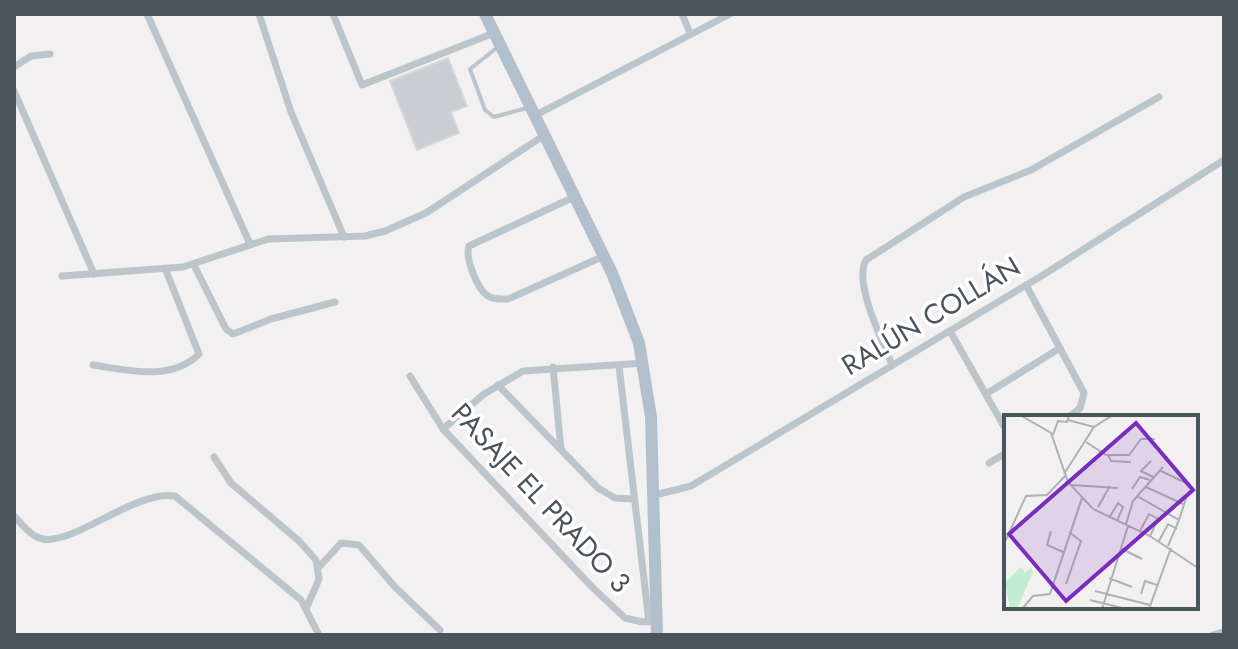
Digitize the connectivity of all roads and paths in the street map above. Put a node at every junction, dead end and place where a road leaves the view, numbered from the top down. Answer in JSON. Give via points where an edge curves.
{"nodes":[{"id":1,"x":147,"y":14,"type":"edge"},
{"id":2,"x":259,"y":14,"type":"edge"},
{"id":3,"x":333,"y":14,"type":"edge"},
{"id":4,"x":485,"y":14,"type":"edge"},
{"id":5,"x":682,"y":14,"type":"edge"},
{"id":6,"x":730,"y":14,"type":"edge"},
{"id":7,"x":690,"y":33,"type":"junction"},
{"id":8,"x":496,"y":39,"type":"junction"},
{"id":9,"x":50,"y":54,"type":"dead end"},
{"id":10,"x":14,"y":67,"type":"edge"},
{"id":11,"x":15,"y":97,"type":"edge"},
{"id":12,"x":1159,"y":97,"type":"dead end"},
{"id":13,"x":531,"y":112,"type":"junction"},
{"id":14,"x":543,"y":136,"type":"junction"},
{"id":15,"x":1224,"y":160,"type":"edge"},
{"id":16,"x":574,"y":197,"type":"junction"},
{"id":17,"x":344,"y":237,"type":"junction"},
{"id":18,"x":250,"y":244,"type":"junction"},
{"id":19,"x":604,"y":256,"type":"junction"},
{"id":20,"x":194,"y":265,"type":"junction"},
{"id":21,"x":165,"y":268,"type":"junction"},
{"id":22,"x":94,"y":274,"type":"junction"},
{"id":23,"x":62,"y":276,"type":"dead end"},
{"id":24,"x":1026,"y":285,"type":"junction"},
{"id":25,"x":335,"y":302,"type":"dead end"},
{"id":26,"x":950,"y":331,"type":"junction"},
{"id":27,"x":1060,"y":348,"type":"junction"},
{"id":28,"x":644,"y":363,"type":"junction"},
{"id":29,"x":93,"y":365,"type":"dead end"},
{"id":30,"x":892,"y":365,"type":"junction"},
{"id":31,"x":619,"y":366,"type":"junction"},
{"id":32,"x":553,"y":367,"type":"junction"},
{"id":33,"x":410,"y":376,"type":"dead end"},
{"id":34,"x":498,"y":385,"type":"junction"},
{"id":35,"x":986,"y":394,"type":"junction"},
{"id":36,"x":1071,"y":415,"type":"edge"},
{"id":37,"x":1004,"y":426,"type":"edge"},
{"id":38,"x":443,"y":429,"type":"junction"},
{"id":39,"x":561,"y":450,"type":"junction"},
{"id":40,"x":1004,"y":454,"type":"edge"},
{"id":41,"x":214,"y":457,"type":"dead end"},
{"id":42,"x":989,"y":463,"type":"dead end"},
{"id":43,"x":655,"y":495,"type":"junction"},
{"id":44,"x":633,"y":499,"type":"junction"},
{"id":45,"x":14,"y":516,"type":"edge"},
{"id":46,"x":320,"y":566,"type":"junction"},
{"id":47,"x":306,"y":609,"type":"junction"},
{"id":48,"x":653,"y":621,"type":"junction"},
{"id":49,"x":440,"y":630,"type":"dead end"},
{"id":50,"x":1224,"y":632,"type":"edge"},
{"id":51,"x":319,"y":635,"type":"edge"},
{"id":52,"x":657,"y":635,"type":"edge"},
{"id":53,"x":1213,"y":635,"type":"edge"}],
"edges":[{"from":1,"to":18,"type":"street"},
{"from":2,"to":17,"type":"street","via":[[291,112]]},
{"from":3,"to":8,"type":"street","via":[[362,85]]},
{"from":4,"to":8,"type":"main road"},
{"from":5,"to":7,"type":"street"},
{"from":6,"to":7,"type":"street"},
{"from":7,"to":13,"type":"street"},
{"from":8,"to":13,"type":"main road"},
{"from":8,"to":13,"type":"lane","via":[[496,52],[470,69],[485,110],[494,117]]},
{"from":9,"to":10,"type":"street","via":[[31,56]]},
{"from":11,"to":22,"type":"street"},
{"from":12,"to":30,"type":"street","via":[[1031,170],[964,197],[866,260],[861,269],[863,288]]},
{"from":13,"to":14,"type":"main road"},
{"from":14,"to":16,"type":"main road"},
{"from":14,"to":17,"type":"street","via":[[426,213],[385,231]]},
{"from":15,"to":24,"type":"street","name":"RALÚN COLLÁN"},
{"from":16,"to":19,"type":"main road"},
{"from":16,"to":19,"type":"street","via":[[467,249],[483,292],[493,299],[512,297]]},
{"from":17,"to":18,"type":"street"},
{"from":18,"to":20,"type":"street"},
{"from":19,"to":28,"type":"main road"},
{"from":20,"to":21,"type":"street"},
{"from":20,"to":25,"type":"street","via":[[233,334]]},
{"from":21,"to":22,"type":"street"},
{"from":21,"to":29,"type":"street","via":[[199,354],[184,365],[154,373]]},
{"from":22,"to":23,"type":"street"},
{"from":24,"to":26,"type":"street","name":"RALÚN COLLÁN"},
{"from":24,"to":27,"type":"street"},
{"from":26,"to":30,"type":"street","name":"RALÚN COLLÁN"},
{"from":26,"to":35,"type":"street"},
{"from":27,"to":35,"type":"street"},
{"from":27,"to":36,"type":"street","via":[[1084,393]]},
{"from":28,"to":31,"type":"street"},
{"from":28,"to":43,"type":"main road"},
{"from":30,"to":43,"type":"street","name":"RALÚN COLLÁN","via":[[691,486]]},
{"from":31,"to":32,"type":"street"},
{"from":31,"to":44,"type":"street"},
{"from":32,"to":34,"type":"street","via":[[523,371]]},
{"from":32,"to":39,"type":"street"},
{"from":33,"to":38,"type":"street","name":"PASAJE EL PRADO 3"},
{"from":34,"to":38,"type":"street"},
{"from":34,"to":39,"type":"street"},
{"from":35,"to":37,"type":"street"},
{"from":38,"to":48,"type":"street","name":"PASAJE EL PRADO 3","via":[[620,615]]},
{"from":39,"to":44,"type":"street","via":[[603,492]]},
{"from":40,"to":42,"type":"street"},
{"from":41,"to":46,"type":"street","via":[[231,483]]},
{"from":43,"to":48,"type":"main road"},
{"from":44,"to":48,"type":"street"},
{"from":45,"to":47,"type":"street","via":[[33,535],[53,539],[151,497],[175,496]]},
{"from":46,"to":47,"type":"street"},
{"from":46,"to":49,"type":"street","via":[[341,543],[359,545]]},
{"from":47,"to":51,"type":"street"},
{"from":48,"to":52,"type":"main road"},
{"from":50,"to":53,"type":"street"}]}
